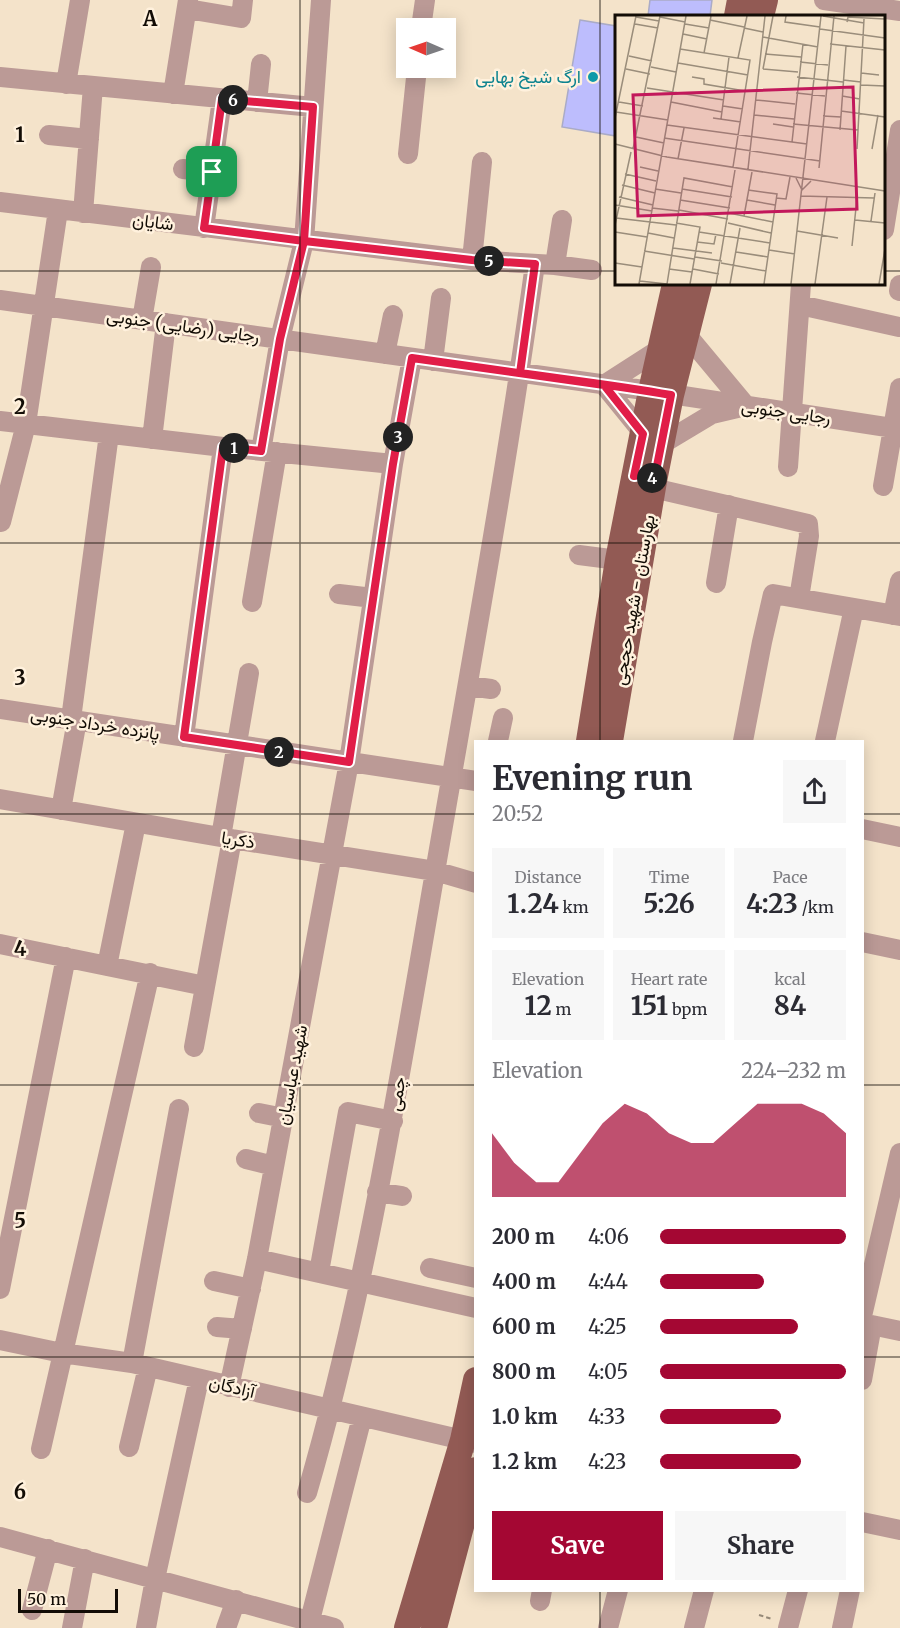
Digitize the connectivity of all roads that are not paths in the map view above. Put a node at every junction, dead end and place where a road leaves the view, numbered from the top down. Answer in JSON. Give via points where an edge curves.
{"nodes":[{"id":1,"x":80,"y":0,"type":"edge"},
{"id":2,"x":243,"y":0,"type":"edge"},
{"id":3,"x":321,"y":0,"type":"edge"},
{"id":4,"x":424,"y":0,"type":"edge"},
{"id":5,"x":740,"y":0,"type":"edge"},
{"id":6,"x":765,"y":0,"type":"edge"},
{"id":7,"x":819,"y":0,"type":"edge"},
{"id":8,"x":824,"y":0,"type":"edge"},
{"id":9,"x":187,"y":5,"type":"edge"},
{"id":10,"x":900,"y":11,"type":"edge"},
{"id":11,"x":737,"y":15,"type":"edge"},
{"id":12,"x":761,"y":15,"type":"edge"},
{"id":13,"x":818,"y":15,"type":"edge"},
{"id":14,"x":423,"y":18,"type":"edge"},
{"id":15,"x":261,"y":64,"type":"dead end"},
{"id":16,"x":0,"y":77,"type":"edge"},
{"id":17,"x":416,"y":78,"type":"edge"},
{"id":18,"x":66,"y":84,"type":"junction"},
{"id":19,"x":93,"y":86,"type":"junction"},
{"id":20,"x":173,"y":94,"type":"junction"},
{"id":21,"x":222,"y":99,"type":"junction"},
{"id":22,"x":257,"y":102,"type":"junction"},
{"id":23,"x":313,"y":107,"type":"junction"},
{"id":24,"x":900,"y":130,"type":"edge"},
{"id":25,"x":49,"y":135,"type":"dead end"},
{"id":26,"x":89,"y":139,"type":"junction"},
{"id":27,"x":408,"y":154,"type":"dead end"},
{"id":28,"x":482,"y":162,"type":"dead end"},
{"id":29,"x":183,"y":169,"type":"dead end"},
{"id":30,"x":212,"y":172,"type":"junction"},
{"id":31,"x":0,"y":202,"type":"edge"},
{"id":32,"x":58,"y":210,"type":"junction"},
{"id":33,"x":83,"y":213,"type":"junction"},
{"id":34,"x":562,"y":219,"type":"dead end"},
{"id":35,"x":885,"y":225,"type":"edge"},
{"id":36,"x":204,"y":228,"type":"junction"},
{"id":37,"x":885,"y":231,"type":"edge"},
{"id":38,"x":900,"y":235,"type":"edge"},
{"id":39,"x":304,"y":241,"type":"junction"},
{"id":40,"x":472,"y":260,"type":"junction"},
{"id":41,"x":535,"y":264,"type":"junction"},
{"id":42,"x":555,"y":266,"type":"junction"},
{"id":43,"x":151,"y":267,"type":"dead end"},
{"id":44,"x":592,"y":270,"type":"dead end"},
{"id":45,"x":801,"y":285,"type":"edge"},
{"id":46,"x":686,"y":288,"type":"edge"},
{"id":47,"x":441,"y":298,"type":"dead end"},
{"id":48,"x":0,"y":300,"type":"edge"},
{"id":49,"x":800,"y":305,"type":"junction"},
{"id":50,"x":45,"y":306,"type":"junction"},
{"id":51,"x":393,"y":315,"type":"dead end"},
{"id":52,"x":142,"y":320,"type":"junction"},
{"id":53,"x":166,"y":323,"type":"junction"},
{"id":54,"x":899,"y":327,"type":"edge"},
{"id":55,"x":686,"y":334,"type":"junction"},
{"id":56,"x":280,"y":339,"type":"junction"},
{"id":57,"x":660,"y":350,"type":"junction"},
{"id":58,"x":386,"y":354,"type":"junction"},
{"id":59,"x":412,"y":358,"type":"junction"},
{"id":60,"x":433,"y":361,"type":"junction"},
{"id":61,"x":520,"y":373,"type":"junction"},
{"id":62,"x":604,"y":385,"type":"junction"},
{"id":63,"x":900,"y":388,"type":"edge"},
{"id":64,"x":661,"y":393,"type":"junction"},
{"id":65,"x":746,"y":406,"type":"junction"},
{"id":66,"x":793,"y":413,"type":"junction"},
{"id":67,"x":0,"y":421,"type":"edge"},
{"id":68,"x":26,"y":424,"type":"junction"},
{"id":69,"x":897,"y":428,"type":"edge"},
{"id":70,"x":109,"y":434,"type":"junction"},
{"id":71,"x":152,"y":439,"type":"junction"},
{"id":72,"x":652,"y":439,"type":"junction"},
{"id":73,"x":223,"y":447,"type":"junction"},
{"id":74,"x":269,"y":452,"type":"junction"},
{"id":75,"x":393,"y":464,"type":"junction"},
{"id":76,"x":788,"y":467,"type":"dead end"},
{"id":77,"x":647,"y":482,"type":"junction"},
{"id":78,"x":883,"y":486,"type":"dead end"},
{"id":79,"x":729,"y":505,"type":"junction"},
{"id":80,"x":1,"y":522,"type":"edge"},
{"id":81,"x":579,"y":555,"type":"dead end"},
{"id":82,"x":618,"y":560,"type":"junction"},
{"id":83,"x":900,"y":581,"type":"edge"},
{"id":84,"x":716,"y":583,"type":"dead end"},
{"id":85,"x":339,"y":594,"type":"dead end"},
{"id":86,"x":373,"y":598,"type":"junction"},
{"id":87,"x":799,"y":598,"type":"junction"},
{"id":88,"x":252,"y":602,"type":"dead end"},
{"id":89,"x":854,"y":608,"type":"junction"},
{"id":90,"x":896,"y":615,"type":"edge"},
{"id":91,"x":249,"y":673,"type":"dead end"},
{"id":92,"x":469,"y":686,"type":"junction"},
{"id":93,"x":491,"y":689,"type":"dead end"},
{"id":94,"x":0,"y":709,"type":"edge"},
{"id":95,"x":503,"y":718,"type":"dead end"},
{"id":96,"x":74,"y":720,"type":"junction"},
{"id":97,"x":184,"y":737,"type":"junction"},
{"id":98,"x":498,"y":740,"type":"edge"},
{"id":99,"x":589,"y":740,"type":"edge"},
{"id":100,"x":610,"y":740,"type":"edge"},
{"id":101,"x":743,"y":740,"type":"edge"},
{"id":102,"x":825,"y":740,"type":"edge"},
{"id":103,"x":238,"y":745,"type":"junction"},
{"id":104,"x":349,"y":762,"type":"junction"},
{"id":105,"x":451,"y":777,"type":"junction"},
{"id":106,"x":474,"y":781,"type":"edge"},
{"id":107,"x":1,"y":805,"type":"edge"},
{"id":108,"x":61,"y":810,"type":"junction"},
{"id":109,"x":136,"y":823,"type":"junction"},
{"id":110,"x":864,"y":830,"type":"edge"},
{"id":111,"x":900,"y":837,"type":"edge"},
{"id":112,"x":227,"y":838,"type":"junction"},
{"id":113,"x":332,"y":855,"type":"junction"},
{"id":114,"x":435,"y":870,"type":"junction"},
{"id":115,"x":474,"y":882,"type":"edge"},
{"id":116,"x":864,"y":942,"type":"edge"},
{"id":117,"x":0,"y":944,"type":"edge"},
{"id":118,"x":900,"y":950,"type":"edge"},
{"id":119,"x":66,"y":957,"type":"junction"},
{"id":120,"x":107,"y":966,"type":"junction"},
{"id":121,"x":150,"y":973,"type":"junction"},
{"id":122,"x":205,"y":986,"type":"junction"},
{"id":123,"x":194,"y":1047,"type":"dead end"},
{"id":124,"x":179,"y":1109,"type":"dead end"},
{"id":125,"x":259,"y":1113,"type":"dead end"},
{"id":126,"x":284,"y":1118,"type":"junction"},
{"id":127,"x":393,"y":1120,"type":"junction"},
{"id":128,"x":900,"y":1153,"type":"edge"},
{"id":129,"x":246,"y":1159,"type":"dead end"},
{"id":130,"x":274,"y":1167,"type":"junction"},
{"id":131,"x":377,"y":1192,"type":"junction"},
{"id":132,"x":402,"y":1196,"type":"dead end"},
{"id":133,"x":257,"y":1259,"type":"junction"},
{"id":134,"x":430,"y":1268,"type":"dead end"},
{"id":135,"x":319,"y":1272,"type":"junction"},
{"id":136,"x":474,"y":1278,"type":"edge"},
{"id":137,"x":214,"y":1281,"type":"dead end"},
{"id":138,"x":360,"y":1281,"type":"junction"},
{"id":139,"x":0,"y":1289,"type":"edge"},
{"id":140,"x":251,"y":1289,"type":"junction"},
{"id":141,"x":474,"y":1308,"type":"edge"},
{"id":142,"x":866,"y":1322,"type":"edge"},
{"id":143,"x":217,"y":1327,"type":"dead end"},
{"id":144,"x":242,"y":1329,"type":"junction"},
{"id":145,"x":900,"y":1331,"type":"edge"},
{"id":146,"x":0,"y":1340,"type":"edge"},
{"id":147,"x":864,"y":1351,"type":"edge"},
{"id":148,"x":62,"y":1353,"type":"junction"},
{"id":149,"x":140,"y":1365,"type":"junction"},
{"id":150,"x":199,"y":1379,"type":"junction"},
{"id":151,"x":229,"y":1387,"type":"junction"},
{"id":152,"x":474,"y":1397,"type":"edge"},
{"id":153,"x":331,"y":1409,"type":"junction"},
{"id":154,"x":362,"y":1417,"type":"junction"},
{"id":155,"x":469,"y":1441,"type":"edge"},
{"id":156,"x":129,"y":1447,"type":"dead end"},
{"id":157,"x":41,"y":1449,"type":"dead end"},
{"id":158,"x":474,"y":1485,"type":"edge"},
{"id":159,"x":307,"y":1493,"type":"dead end"},
{"id":160,"x":472,"y":1500,"type":"edge"},
{"id":161,"x":864,"y":1526,"type":"edge"},
{"id":162,"x":900,"y":1530,"type":"edge"},
{"id":163,"x":0,"y":1537,"type":"edge"},
{"id":164,"x":48,"y":1549,"type":"junction"},
{"id":165,"x":85,"y":1559,"type":"junction"},
{"id":166,"x":155,"y":1579,"type":"junction"},
{"id":167,"x":617,"y":1592,"type":"edge"},
{"id":168,"x":703,"y":1592,"type":"edge"},
{"id":169,"x":797,"y":1592,"type":"edge"},
{"id":170,"x":850,"y":1592,"type":"edge"},
{"id":171,"x":236,"y":1600,"type":"junction"},
{"id":172,"x":32,"y":1610,"type":"dead end"},
{"id":173,"x":309,"y":1625,"type":"edge"},
{"id":174,"x":72,"y":1628,"type":"edge"},
{"id":175,"x":146,"y":1628,"type":"edge"},
{"id":176,"x":226,"y":1628,"type":"edge"},
{"id":177,"x":334,"y":1628,"type":"edge"},
{"id":178,"x":407,"y":1628,"type":"edge"},
{"id":179,"x":434,"y":1628,"type":"edge"},
{"id":180,"x":608,"y":1628,"type":"edge"},
{"id":181,"x":694,"y":1628,"type":"edge"},
{"id":182,"x":788,"y":1628,"type":"edge"},
{"id":183,"x":842,"y":1628,"type":"edge"}],
"edges":[{"from":1,"to":18,"type":"street"},
{"from":2,"to":9,"type":"street","via":[[241,18]]},
{"from":3,"to":23,"type":"street"},
{"from":4,"to":14,"type":"street"},
{"from":5,"to":11,"type":"main road"},
{"from":6,"to":12,"type":"main road"},
{"from":7,"to":13,"type":"street"},
{"from":8,"to":10,"type":"street"},
{"from":9,"to":20,"type":"street"},
{"from":15,"to":22,"type":"street"},
{"from":16,"to":18,"type":"street"},
{"from":17,"to":27,"type":"street"},
{"from":18,"to":19,"type":"street"},
{"from":19,"to":20,"type":"street"},
{"from":19,"to":26,"type":"street"},
{"from":20,"to":21,"type":"street"},
{"from":21,"to":22,"type":"street"},
{"from":21,"to":30,"type":"street"},
{"from":22,"to":23,"type":"street"},
{"from":23,"to":39,"type":"street"},
{"from":24,"to":35,"type":"street"},
{"from":25,"to":26,"type":"street"},
{"from":26,"to":33,"type":"street"},
{"from":28,"to":40,"type":"street"},
{"from":29,"to":30,"type":"street"},
{"from":30,"to":36,"type":"street"},
{"from":31,"to":32,"type":"street","name":"شایان"},
{"from":32,"to":33,"type":"street","name":"شایان"},
{"from":32,"to":50,"type":"street"},
{"from":33,"to":36,"type":"street","name":"شایان"},
{"from":34,"to":42,"type":"street"},
{"from":36,"to":39,"type":"street","name":"شایان"},
{"from":37,"to":38,"type":"street"},
{"from":39,"to":40,"type":"street","name":"شایان"},
{"from":39,"to":56,"type":"street"},
{"from":40,"to":41,"type":"street","name":"شایان"},
{"from":41,"to":42,"type":"street","name":"شایان"},
{"from":41,"to":61,"type":"street","name":"چمی"},
{"from":42,"to":44,"type":"street","name":"شایان"},
{"from":43,"to":52,"type":"street"},
{"from":45,"to":49,"type":"street"},
{"from":46,"to":55,"type":"main road","name":"بهارستان - شهید حججی"},
{"from":46,"to":57,"type":"main road","name":"بهارستان - شهید حججی"},
{"from":47,"to":60,"type":"street"},
{"from":48,"to":50,"type":"street","name":"رجایی (رضایی) جنوبی"},
{"from":49,"to":54,"type":"street"},
{"from":49,"to":66,"type":"street"},
{"from":50,"to":52,"type":"street","name":"رجایی (رضایی) جنوبی"},
{"from":50,"to":68,"type":"street"},
{"from":51,"to":58,"type":"street"},
{"from":52,"to":53,"type":"street","name":"رجایی (رضایی) جنوبی"},
{"from":53,"to":56,"type":"street","name":"رجایی (رضایی) جنوبی"},
{"from":53,"to":71,"type":"street"},
{"from":55,"to":64,"type":"main road","name":"بهارستان - شهید حججی"},
{"from":55,"to":65,"type":"street"},
{"from":56,"to":58,"type":"street","name":"رجایی (رضایی) جنوبی"},
{"from":56,"to":74,"type":"street"},
{"from":57,"to":62,"type":"street"},
{"from":57,"to":64,"type":"main road","name":"بهارستان - شهید حججی"},
{"from":58,"to":59,"type":"street","name":"رجایی (رضایی) جنوبی"},
{"from":59,"to":60,"type":"street","name":"رجایی (رضایی) جنوبی"},
{"from":59,"to":75,"type":"street","name":"شهید عباسیان"},
{"from":60,"to":61,"type":"street","name":"رجایی (رضایی) جنوبی"},
{"from":61,"to":62,"type":"street","name":"رجایی (رضایی) جنوبی"},
{"from":61,"to":92,"type":"street","name":"چمی"},
{"from":62,"to":64,"type":"street","name":"رجایی (رضایی) جنوبی"},
{"from":62,"to":72,"type":"street"},
{"from":63,"to":69,"type":"street"},
{"from":64,"to":65,"type":"street","name":"رجایی جنوبی"},
{"from":64,"to":72,"type":"main road","name":"بهارستان - شهید حججی"},
{"from":65,"to":66,"type":"street","name":"رجایی جنوبی"},
{"from":65,"to":72,"type":"street","via":[[712,414]]},
{"from":66,"to":69,"type":"street","name":"رجایی جنوبی"},
{"from":66,"to":76,"type":"street"},
{"from":67,"to":68,"type":"street"},
{"from":68,"to":70,"type":"street"},
{"from":68,"to":80,"type":"street"},
{"from":69,"to":78,"type":"street"},
{"from":70,"to":71,"type":"street"},
{"from":70,"to":96,"type":"street"},
{"from":71,"to":73,"type":"street"},
{"from":72,"to":77,"type":"main road","name":"بهارستان - شهید حججی"},
{"from":73,"to":74,"type":"street"},
{"from":73,"to":97,"type":"street"},
{"from":74,"to":75,"type":"street"},
{"from":74,"to":88,"type":"street"},
{"from":75,"to":86,"type":"street","name":"شهید عباسیان"},
{"from":77,"to":79,"type":"street"},
{"from":77,"to":82,"type":"main road","name":"بهارستان - شهید حججی"},
{"from":77,"to":100,"type":"main road","name":"بهارستان - شهید حججی"},
{"from":79,"to":84,"type":"street"},
{"from":79,"to":87,"type":"street","via":[[808,524]]},
{"from":81,"to":82,"type":"street"},
{"from":82,"to":99,"type":"main road","name":"بهارستان - شهید حججی"},
{"from":83,"to":90,"type":"street"},
{"from":85,"to":86,"type":"street"},
{"from":86,"to":104,"type":"street","name":"شهید عباسیان"},
{"from":87,"to":89,"type":"street"},
{"from":87,"to":101,"type":"street","via":[[773,594]]},
{"from":89,"to":90,"type":"street"},
{"from":89,"to":102,"type":"street"},
{"from":91,"to":103,"type":"street"},
{"from":92,"to":93,"type":"street"},
{"from":92,"to":105,"type":"street","name":"چمی"},
{"from":94,"to":96,"type":"street","name":"پانزده خرداد جنوبی"},
{"from":95,"to":98,"type":"street"},
{"from":96,"to":97,"type":"street","name":"پانزده خرداد جنوبی"},
{"from":96,"to":108,"type":"street"},
{"from":97,"to":103,"type":"street","name":"پانزده خرداد جنوبی"},
{"from":103,"to":104,"type":"street","name":"پانزده خرداد جنوبی"},
{"from":103,"to":112,"type":"street"},
{"from":104,"to":105,"type":"street","name":"پانزده خرداد جنوبی"},
{"from":104,"to":113,"type":"street","name":"شهید عباسیان"},
{"from":105,"to":106,"type":"street","name":"پانزده خرداد جنوبی"},
{"from":105,"to":114,"type":"street","name":"چمی"},
{"from":107,"to":108,"type":"street","name":"ذکریا"},
{"from":108,"to":109,"type":"street","name":"ذکریا"},
{"from":109,"to":112,"type":"street","name":"ذکریا"},
{"from":109,"to":120,"type":"street"},
{"from":110,"to":111,"type":"street"},
{"from":112,"to":113,"type":"street","name":"ذکریا"},
{"from":112,"to":122,"type":"street"},
{"from":113,"to":114,"type":"street","name":"ذکریا"},
{"from":113,"to":126,"type":"street","name":"شهید عباسیان"},
{"from":114,"to":115,"type":"street","name":"ذکریا"},
{"from":114,"to":127,"type":"street","name":"چمی"},
{"from":116,"to":118,"type":"street"},
{"from":117,"to":119,"type":"street"},
{"from":119,"to":120,"type":"street"},
{"from":119,"to":139,"type":"street"},
{"from":120,"to":121,"type":"street"},
{"from":121,"to":122,"type":"street"},
{"from":121,"to":148,"type":"street"},
{"from":122,"to":123,"type":"street"},
{"from":124,"to":149,"type":"street"},
{"from":125,"to":126,"type":"street"},
{"from":126,"to":130,"type":"street","name":"شهید عباسیان"},
{"from":127,"to":131,"type":"street","name":"چمی"},
{"from":127,"to":135,"type":"street","via":[[348,1112]]},
{"from":128,"to":142,"type":"street"},
{"from":129,"to":130,"type":"street"},
{"from":130,"to":133,"type":"street","name":"شهید عباسیان"},
{"from":131,"to":132,"type":"street"},
{"from":131,"to":138,"type":"street","name":"چمی"},
{"from":133,"to":135,"type":"street"},
{"from":133,"to":140,"type":"street","name":"شهید عباسیان"},
{"from":134,"to":136,"type":"street"},
{"from":135,"to":138,"type":"street"},
{"from":137,"to":140,"type":"street"},
{"from":138,"to":141,"type":"street"},
{"from":138,"to":153,"type":"street","name":"چمی"},
{"from":140,"to":144,"type":"street","name":"شهید عباسیان"},
{"from":142,"to":145,"type":"street"},
{"from":142,"to":147,"type":"street"},
{"from":143,"to":144,"type":"street"},
{"from":144,"to":151,"type":"street","name":"شهید عباسیان"},
{"from":146,"to":148,"type":"street","name":"آزادگان"},
{"from":148,"to":149,"type":"street","name":"آزادگان"},
{"from":148,"to":157,"type":"street"},
{"from":149,"to":150,"type":"street","name":"آزادگان"},
{"from":149,"to":156,"type":"street"},
{"from":150,"to":151,"type":"street","name":"آزادگان"},
{"from":150,"to":166,"type":"street"},
{"from":151,"to":153,"type":"street","name":"آزادگان"},
{"from":152,"to":155,"type":"main road"},
{"from":153,"to":154,"type":"street","name":"آزادگان"},
{"from":153,"to":159,"type":"street","name":"چمی"},
{"from":154,"to":155,"type":"street","name":"آزادگان"},
{"from":154,"to":173,"type":"street"},
{"from":155,"to":178,"type":"main road"},
{"from":158,"to":160,"type":"main road"},
{"from":160,"to":179,"type":"main road"},
{"from":161,"to":162,"type":"street"},
{"from":163,"to":164,"type":"street"},
{"from":164,"to":165,"type":"street"},
{"from":164,"to":172,"type":"street"},
{"from":165,"to":166,"type":"street"},
{"from":165,"to":174,"type":"street"},
{"from":166,"to":171,"type":"street"},
{"from":166,"to":175,"type":"street"},
{"from":167,"to":180,"type":"street"},
{"from":168,"to":181,"type":"street"},
{"from":169,"to":182,"type":"street"},
{"from":170,"to":183,"type":"street"},
{"from":171,"to":173,"type":"street"},
{"from":171,"to":176,"type":"street"},
{"from":173,"to":177,"type":"street"}]}
